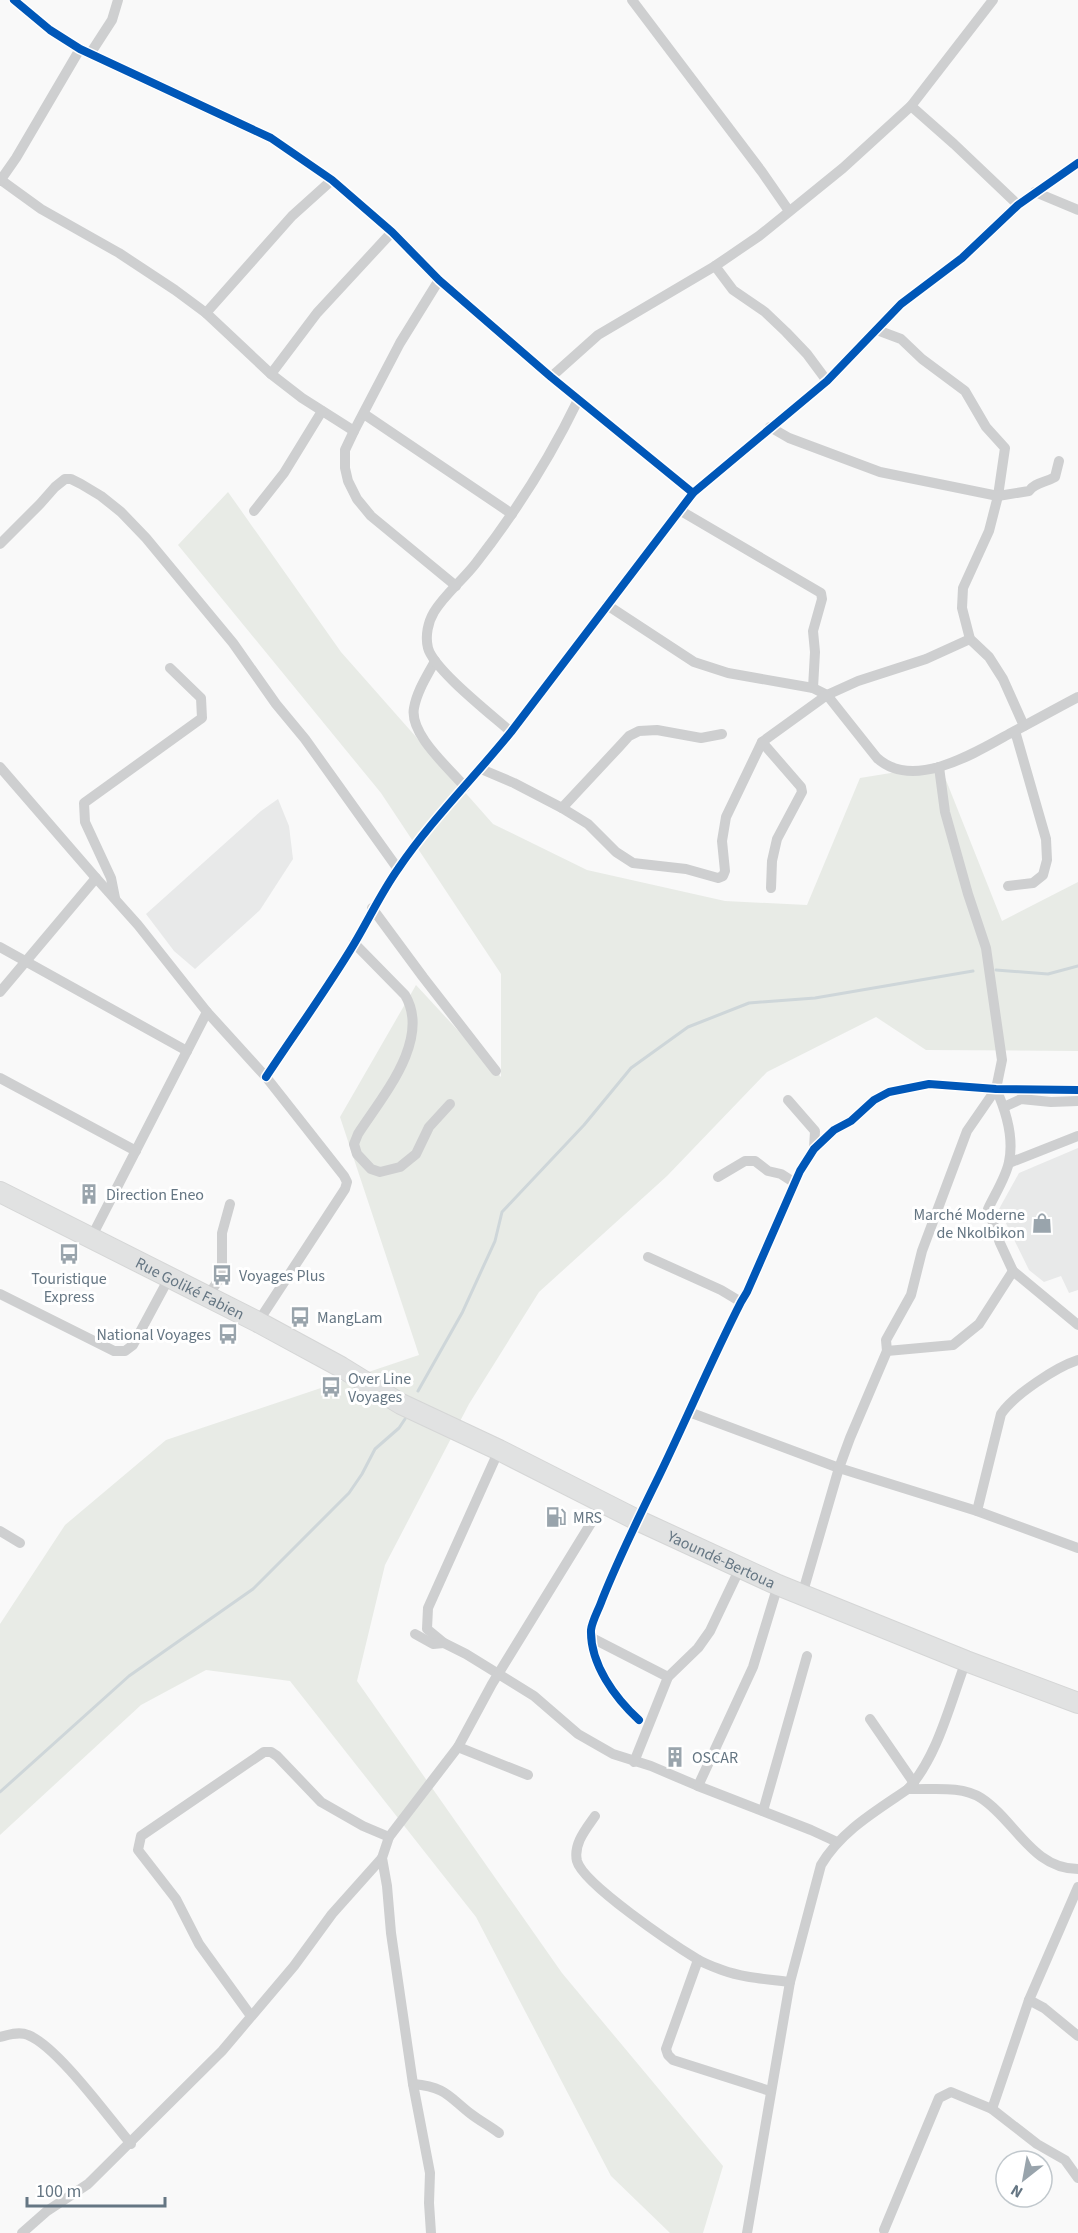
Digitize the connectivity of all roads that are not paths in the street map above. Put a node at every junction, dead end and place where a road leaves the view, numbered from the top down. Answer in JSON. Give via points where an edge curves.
{"nodes":[{"id":1,"x":14,"y":0,"type":"edge"},
{"id":2,"x":118,"y":0,"type":"edge"},
{"id":3,"x":632,"y":0,"type":"edge"},
{"id":4,"x":993,"y":0,"type":"edge"},
{"id":5,"x":80,"y":49,"type":"junction"},
{"id":6,"x":90,"y":54,"type":"junction"},
{"id":7,"x":911,"y":106,"type":"junction"},
{"id":8,"x":1078,"y":163,"type":"edge"},
{"id":9,"x":332,"y":180,"type":"junction"},
{"id":10,"x":1,"y":181,"type":"edge"},
{"id":11,"x":1035,"y":192,"type":"junction"},
{"id":12,"x":1018,"y":205,"type":"junction"},
{"id":13,"x":1078,"y":210,"type":"edge"},
{"id":14,"x":789,"y":211,"type":"junction"},
{"id":15,"x":392,"y":232,"type":"junction"},
{"id":16,"x":715,"y":266,"type":"junction"},
{"id":17,"x":439,"y":280,"type":"junction"},
{"id":18,"x":206,"y":313,"type":"junction"},
{"id":19,"x":877,"y":330,"type":"junction"},
{"id":20,"x":271,"y":374,"type":"junction"},
{"id":21,"x":551,"y":377,"type":"junction"},
{"id":22,"x":827,"y":381,"type":"junction"},
{"id":23,"x":578,"y":400,"type":"junction"},
{"id":24,"x":322,"y":411,"type":"junction"},
{"id":25,"x":364,"y":414,"type":"junction"},
{"id":26,"x":770,"y":427,"type":"junction"},
{"id":27,"x":354,"y":431,"type":"junction"},
{"id":28,"x":1059,"y":461,"type":"dead end"},
{"id":29,"x":693,"y":493,"type":"junction"},
{"id":30,"x":998,"y":495,"type":"junction"},
{"id":31,"x":254,"y":511,"type":"dead end"},
{"id":32,"x":681,"y":511,"type":"junction"},
{"id":33,"x":512,"y":514,"type":"junction"},
{"id":34,"x":0,"y":544,"type":"edge"},
{"id":35,"x":456,"y":586,"type":"junction"},
{"id":36,"x":607,"y":605,"type":"junction"},
{"id":37,"x":970,"y":639,"type":"junction"},
{"id":38,"x":435,"y":661,"type":"junction"},
{"id":39,"x":170,"y":668,"type":"dead end"},
{"id":40,"x":813,"y":688,"type":"junction"},
{"id":41,"x":827,"y":695,"type":"junction"},
{"id":42,"x":1078,"y":697,"type":"edge"},
{"id":43,"x":1020,"y":728,"type":"junction"},
{"id":44,"x":511,"y":732,"type":"junction"},
{"id":45,"x":722,"y":734,"type":"dead end"},
{"id":46,"x":762,"y":742,"type":"junction"},
{"id":47,"x":0,"y":767,"type":"edge"},
{"id":48,"x":939,"y":767,"type":"junction"},
{"id":49,"x":481,"y":770,"type":"junction"},
{"id":50,"x":465,"y":787,"type":"junction"},
{"id":51,"x":562,"y":808,"type":"junction"},
{"id":52,"x":398,"y":869,"type":"junction"},
{"id":53,"x":96,"y":878,"type":"junction"},
{"id":54,"x":1008,"y":886,"type":"dead end"},
{"id":55,"x":771,"y":888,"type":"dead end"},
{"id":56,"x":115,"y":898,"type":"junction"},
{"id":57,"x":372,"y":908,"type":"junction"},
{"id":58,"x":354,"y":943,"type":"junction"},
{"id":59,"x":0,"y":947,"type":"edge"},
{"id":60,"x":26,"y":960,"type":"junction"},
{"id":61,"x":0,"y":992,"type":"edge"},
{"id":62,"x":207,"y":1012,"type":"junction"},
{"id":63,"x":187,"y":1051,"type":"junction"},
{"id":64,"x":496,"y":1071,"type":"dead end"},
{"id":65,"x":266,"y":1077,"type":"junction"},
{"id":66,"x":0,"y":1078,"type":"edge"},
{"id":67,"x":996,"y":1089,"type":"junction"},
{"id":68,"x":1078,"y":1089,"type":"edge"},
{"id":69,"x":788,"y":1100,"type":"dead end"},
{"id":70,"x":1078,"y":1101,"type":"edge"},
{"id":71,"x":450,"y":1104,"type":"dead end"},
{"id":72,"x":1004,"y":1107,"type":"junction"},
{"id":73,"x":1078,"y":1136,"type":"edge"},
{"id":74,"x":814,"y":1149,"type":"junction"},
{"id":75,"x":136,"y":1151,"type":"junction"},
{"id":76,"x":1009,"y":1163,"type":"junction"},
{"id":77,"x":718,"y":1177,"type":"dead end"},
{"id":78,"x":795,"y":1183,"type":"junction"},
{"id":79,"x":0,"y":1192,"type":"edge"},
{"id":80,"x":230,"y":1204,"type":"dead end"},
{"id":81,"x":91,"y":1238,"type":"junction"},
{"id":82,"x":648,"y":1257,"type":"dead end"},
{"id":83,"x":1013,"y":1271,"type":"junction"},
{"id":84,"x":169,"y":1278,"type":"junction"},
{"id":85,"x":0,"y":1294,"type":"edge"},
{"id":86,"x":207,"y":1297,"type":"junction"},
{"id":87,"x":741,"y":1302,"type":"junction"},
{"id":88,"x":258,"y":1323,"type":"junction"},
{"id":89,"x":1078,"y":1325,"type":"edge"},
{"id":90,"x":886,"y":1351,"type":"junction"},
{"id":91,"x":1078,"y":1360,"type":"edge"},
{"id":92,"x":378,"y":1389,"type":"joint"},
{"id":93,"x":689,"y":1412,"type":"junction"},
{"id":94,"x":499,"y":1450,"type":"junction"},
{"id":95,"x":839,"y":1468,"type":"junction"},
{"id":96,"x":604,"y":1502,"type":"junction"},
{"id":97,"x":977,"y":1511,"type":"junction"},
{"id":98,"x":637,"y":1520,"type":"junction"},
{"id":99,"x":0,"y":1531,"type":"edge"},
{"id":100,"x":20,"y":1543,"type":"dead end"},
{"id":101,"x":1078,"y":1548,"type":"edge"},
{"id":102,"x":740,"y":1568,"type":"junction"},
{"id":103,"x":778,"y":1585,"type":"junction"},
{"id":104,"x":802,"y":1595,"type":"junction"},
{"id":105,"x":415,"y":1634,"type":"dead end"},
{"id":106,"x":592,"y":1638,"type":"junction"},
{"id":107,"x":444,"y":1643,"type":"junction"},
{"id":108,"x":807,"y":1656,"type":"dead end"},
{"id":109,"x":966,"y":1661,"type":"junction"},
{"id":110,"x":499,"y":1674,"type":"junction"},
{"id":111,"x":668,"y":1677,"type":"junction"},
{"id":112,"x":1078,"y":1703,"type":"edge"},
{"id":113,"x":870,"y":1719,"type":"dead end"},
{"id":114,"x":639,"y":1720,"type":"dead end"},
{"id":115,"x":458,"y":1747,"type":"junction"},
{"id":116,"x":634,"y":1762,"type":"junction"},
{"id":117,"x":528,"y":1774,"type":"dead end"},
{"id":118,"x":698,"y":1786,"type":"junction"},
{"id":119,"x":911,"y":1786,"type":"junction"},
{"id":120,"x":764,"y":1811,"type":"junction"},
{"id":121,"x":595,"y":1816,"type":"dead end"},
{"id":122,"x":389,"y":1837,"type":"junction"},
{"id":123,"x":837,"y":1842,"type":"junction"},
{"id":124,"x":382,"y":1857,"type":"junction"},
{"id":125,"x":1078,"y":1869,"type":"edge"},
{"id":126,"x":1078,"y":1887,"type":"edge"},
{"id":127,"x":698,"y":1960,"type":"junction"},
{"id":128,"x":790,"y":1982,"type":"junction"},
{"id":129,"x":1029,"y":2000,"type":"junction"},
{"id":130,"x":251,"y":2016,"type":"junction"},
{"id":131,"x":1078,"y":2036,"type":"edge"},
{"id":132,"x":0,"y":2037,"type":"edge"},
{"id":133,"x":413,"y":2084,"type":"junction"},
{"id":134,"x":770,"y":2091,"type":"junction"},
{"id":135,"x":992,"y":2109,"type":"junction"},
{"id":136,"x":499,"y":2133,"type":"dead end"},
{"id":137,"x":130,"y":2144,"type":"junction"},
{"id":138,"x":1078,"y":2178,"type":"edge"},
{"id":139,"x":885,"y":2230,"type":"dead end"},
{"id":140,"x":22,"y":2233,"type":"edge"},
{"id":141,"x":431,"y":2233,"type":"edge"},
{"id":142,"x":747,"y":2233,"type":"edge"}],
"edges":[{"from":1,"to":5,"type":"street"},
{"from":2,"to":6,"type":"street","via":[[112,20]]},
{"from":3,"to":14,"type":"street"},
{"from":4,"to":7,"type":"street"},
{"from":5,"to":6,"type":"street"},
{"from":5,"to":10,"type":"street"},
{"from":6,"to":9,"type":"street","via":[[272,138]]},
{"from":7,"to":12,"type":"street"},
{"from":7,"to":14,"type":"street"},
{"from":8,"to":11,"type":"street"},
{"from":9,"to":15,"type":"street"},
{"from":9,"to":18,"type":"street","via":[[292,216]]},
{"from":10,"to":18,"type":"street","via":[[128,259]]},
{"from":11,"to":12,"type":"street"},
{"from":11,"to":13,"type":"street"},
{"from":12,"to":19,"type":"street","via":[[962,258],[901,304]]},
{"from":14,"to":16,"type":"street"},
{"from":15,"to":17,"type":"street"},
{"from":15,"to":20,"type":"street","via":[[317,313]]},
{"from":16,"to":21,"type":"street","via":[[598,335]]},
{"from":16,"to":22,"type":"street","via":[[733,290],[786,332]]},
{"from":17,"to":21,"type":"street"},
{"from":17,"to":25,"type":"street","via":[[400,343]]},
{"from":18,"to":20,"type":"street"},
{"from":19,"to":22,"type":"street"},
{"from":19,"to":30,"type":"street","via":[[901,339],[965,391],[986,427],[1005,448]]},
{"from":20,"to":24,"type":"street"},
{"from":21,"to":23,"type":"street"},
{"from":22,"to":26,"type":"street"},
{"from":23,"to":29,"type":"street"},
{"from":23,"to":33,"type":"street","via":[[559,439]]},
{"from":24,"to":27,"type":"street"},
{"from":24,"to":31,"type":"street","via":[[284,473]]},
{"from":25,"to":27,"type":"street"},
{"from":25,"to":33,"type":"street"},
{"from":26,"to":29,"type":"street"},
{"from":26,"to":30,"type":"street","via":[[789,438],[880,471]]},
{"from":27,"to":35,"type":"street","via":[[345,450],[345,468],[357,499],[371,516]]},
{"from":28,"to":30,"type":"street","via":[[1054,477],[1048,481],[1033,485],[1029,491]]},
{"from":29,"to":32,"type":"street"},
{"from":30,"to":37,"type":"street","via":[[989,531],[963,588],[962,608]]},
{"from":32,"to":36,"type":"street"},
{"from":32,"to":40,"type":"street","via":[[821,593],[813,631]]},
{"from":33,"to":35,"type":"street"},
{"from":34,"to":52,"type":"street","via":[[65,479],[81,484],[121,512],[233,644]]},
{"from":35,"to":38,"type":"street","via":[[433,613],[427,631],[428,648]]},
{"from":36,"to":40,"type":"street","via":[[694,662],[728,674]]},
{"from":36,"to":44,"type":"street"},
{"from":37,"to":41,"type":"street"},
{"from":37,"to":43,"type":"street","via":[[989,657],[1003,679]]},
{"from":38,"to":44,"type":"street"},
{"from":38,"to":50,"type":"street","via":[[416,698],[414,723],[421,737]]},
{"from":39,"to":56,"type":"street","via":[[201,698],[202,718],[84,803],[86,822],[111,878]]},
{"from":40,"to":41,"type":"street"},
{"from":41,"to":46,"type":"street"},
{"from":41,"to":48,"type":"street","via":[[883,763],[896,769]]},
{"from":42,"to":43,"type":"street"},
{"from":43,"to":48,"type":"street","via":[[965,758]]},
{"from":43,"to":54,"type":"street","via":[[1046,839],[1047,860],[1043,875],[1033,883]]},
{"from":44,"to":49,"type":"street"},
{"from":45,"to":51,"type":"street","via":[[701,738],[657,730],[639,731],[629,736]]},
{"from":46,"to":51,"type":"street","via":[[726,817],[722,842],[725,871],[718,878],[686,869],[633,863],[588,824]]},
{"from":46,"to":55,"type":"street","via":[[802,792],[777,839]]},
{"from":47,"to":53,"type":"street"},
{"from":48,"to":67,"type":"street","via":[[945,812],[986,948],[1002,1060]]},
{"from":49,"to":50,"type":"street"},
{"from":49,"to":51,"type":"street"},
{"from":50,"to":52,"type":"street"},
{"from":52,"to":57,"type":"street"},
{"from":53,"to":56,"type":"street"},
{"from":53,"to":60,"type":"street"},
{"from":56,"to":62,"type":"street"},
{"from":57,"to":58,"type":"street"},
{"from":57,"to":64,"type":"street"},
{"from":58,"to":65,"type":"street"},
{"from":58,"to":71,"type":"street","via":[[411,1005],[412,1036],[403,1066],[358,1134],[354,1144],[357,1154],[370,1169],[380,1172],[400,1167],[416,1154],[429,1126]]},
{"from":59,"to":60,"type":"street"},
{"from":60,"to":61,"type":"street"},
{"from":60,"to":63,"type":"street"},
{"from":62,"to":63,"type":"street"},
{"from":62,"to":65,"type":"street"},
{"from":63,"to":75,"type":"street"},
{"from":65,"to":88,"type":"street","via":[[346,1182]]},
{"from":66,"to":75,"type":"street"},
{"from":67,"to":68,"type":"street"},
{"from":67,"to":72,"type":"street"},
{"from":67,"to":74,"type":"street","via":[[929,1084],[889,1092],[834,1130]]},
{"from":67,"to":90,"type":"street","via":[[967,1131],[922,1251],[911,1295],[886,1340]]},
{"from":69,"to":74,"type":"street","via":[[815,1131]]},
{"from":70,"to":72,"type":"street","via":[[1020,1099]]},
{"from":72,"to":76,"type":"street","via":[[1011,1141]]},
{"from":73,"to":76,"type":"street"},
{"from":74,"to":78,"type":"street"},
{"from":75,"to":81,"type":"street"},
{"from":76,"to":83,"type":"street","via":[[988,1209]]},
{"from":77,"to":78,"type":"street","via":[[745,1161],[755,1161]]},
{"from":78,"to":87,"type":"street"},
{"from":79,"to":81,"type":"highway","name":"Rue Goliké Fabien"},
{"from":80,"to":86,"type":"street","via":[[222,1233],[222,1275]]},
{"from":81,"to":84,"type":"highway","name":"Rue Goliké Fabien"},
{"from":82,"to":87,"type":"street"},
{"from":83,"to":89,"type":"street"},
{"from":83,"to":90,"type":"street","via":[[979,1324],[953,1345]]},
{"from":84,"to":85,"type":"street","via":[[133,1345],[125,1351],[114,1351]]},
{"from":84,"to":86,"type":"highway","name":"Rue Goliké Fabien"},
{"from":86,"to":88,"type":"highway","name":"Rue Goliké Fabien"},
{"from":87,"to":93,"type":"street"},
{"from":88,"to":92,"type":"highway","name":"Rue Goliké Fabien"},
{"from":90,"to":95,"type":"street"},
{"from":91,"to":97,"type":"street","via":[[1008,1403],[1001,1414]]},
{"from":92,"to":94,"type":"highway","name":"Yaoundé-Bertoua","via":[[401,1404]]},
{"from":93,"to":95,"type":"street"},
{"from":93,"to":98,"type":"street"},
{"from":94,"to":96,"type":"highway","name":"Yaoundé-Bertoua"},
{"from":94,"to":107,"type":"street","via":[[428,1608],[427,1629]]},
{"from":95,"to":97,"type":"street"},
{"from":95,"to":104,"type":"street"},
{"from":96,"to":98,"type":"highway","name":"Yaoundé-Bertoua"},
{"from":96,"to":110,"type":"street"},
{"from":97,"to":101,"type":"street"},
{"from":98,"to":102,"type":"highway","name":"Yaoundé-Bertoua"},
{"from":98,"to":106,"type":"street","via":[[599,1607]]},
{"from":99,"to":100,"type":"street"},
{"from":102,"to":103,"type":"highway","name":"Yaoundé-Bertoua"},
{"from":102,"to":111,"type":"street","via":[[710,1631]]},
{"from":103,"to":104,"type":"highway","name":"Yaoundé-Bertoua"},
{"from":103,"to":118,"type":"street","via":[[753,1667]]},
{"from":104,"to":109,"type":"highway","name":"Yaoundé-Bertoua"},
{"from":105,"to":107,"type":"street","via":[[433,1644]]},
{"from":106,"to":111,"type":"street"},
{"from":106,"to":114,"type":"street","via":[[592,1648],[606,1678],[623,1706]]},
{"from":107,"to":110,"type":"street"},
{"from":108,"to":120,"type":"street"},
{"from":109,"to":112,"type":"highway","name":"Yaoundé-Bertoua"},
{"from":109,"to":119,"type":"street","via":[[929,1762]]},
{"from":110,"to":115,"type":"street"},
{"from":110,"to":116,"type":"street","via":[[534,1696],[578,1734]]},
{"from":111,"to":116,"type":"street"},
{"from":113,"to":119,"type":"street"},
{"from":115,"to":117,"type":"street"},
{"from":115,"to":122,"type":"street"},
{"from":116,"to":118,"type":"street"},
{"from":118,"to":120,"type":"street"},
{"from":119,"to":123,"type":"street"},
{"from":119,"to":125,"type":"street","via":[[981,1797],[1040,1856],[1055,1866]]},
{"from":120,"to":123,"type":"street"},
{"from":121,"to":127,"type":"street","via":[[576,1853],[587,1877]]},
{"from":122,"to":124,"type":"street"},
{"from":122,"to":130,"type":"street","via":[[321,1802],[270,1752],[264,1752],[141,1836],[138,1850],[176,1899],[199,1944]]},
{"from":123,"to":128,"type":"street","via":[[821,1865]]},
{"from":124,"to":130,"type":"street"},
{"from":124,"to":133,"type":"street"},
{"from":126,"to":129,"type":"street"},
{"from":127,"to":128,"type":"street","via":[[745,1977]]},
{"from":127,"to":134,"type":"street","via":[[666,2049],[668,2055],[673,2060]]},
{"from":128,"to":134,"type":"street"},
{"from":129,"to":131,"type":"street"},
{"from":129,"to":135,"type":"street"},
{"from":130,"to":137,"type":"street"},
{"from":132,"to":137,"type":"street","via":[[19,2033],[38,2041],[61,2061]]},
{"from":133,"to":136,"type":"street","via":[[446,2093]]},
{"from":133,"to":141,"type":"street","via":[[430,2173]]},
{"from":134,"to":142,"type":"street"},
{"from":135,"to":138,"type":"street","via":[[1065,2160]]},
{"from":135,"to":139,"type":"street","via":[[951,2092],[939,2098]]},
{"from":137,"to":140,"type":"street","via":[[88,2184]]}]}
